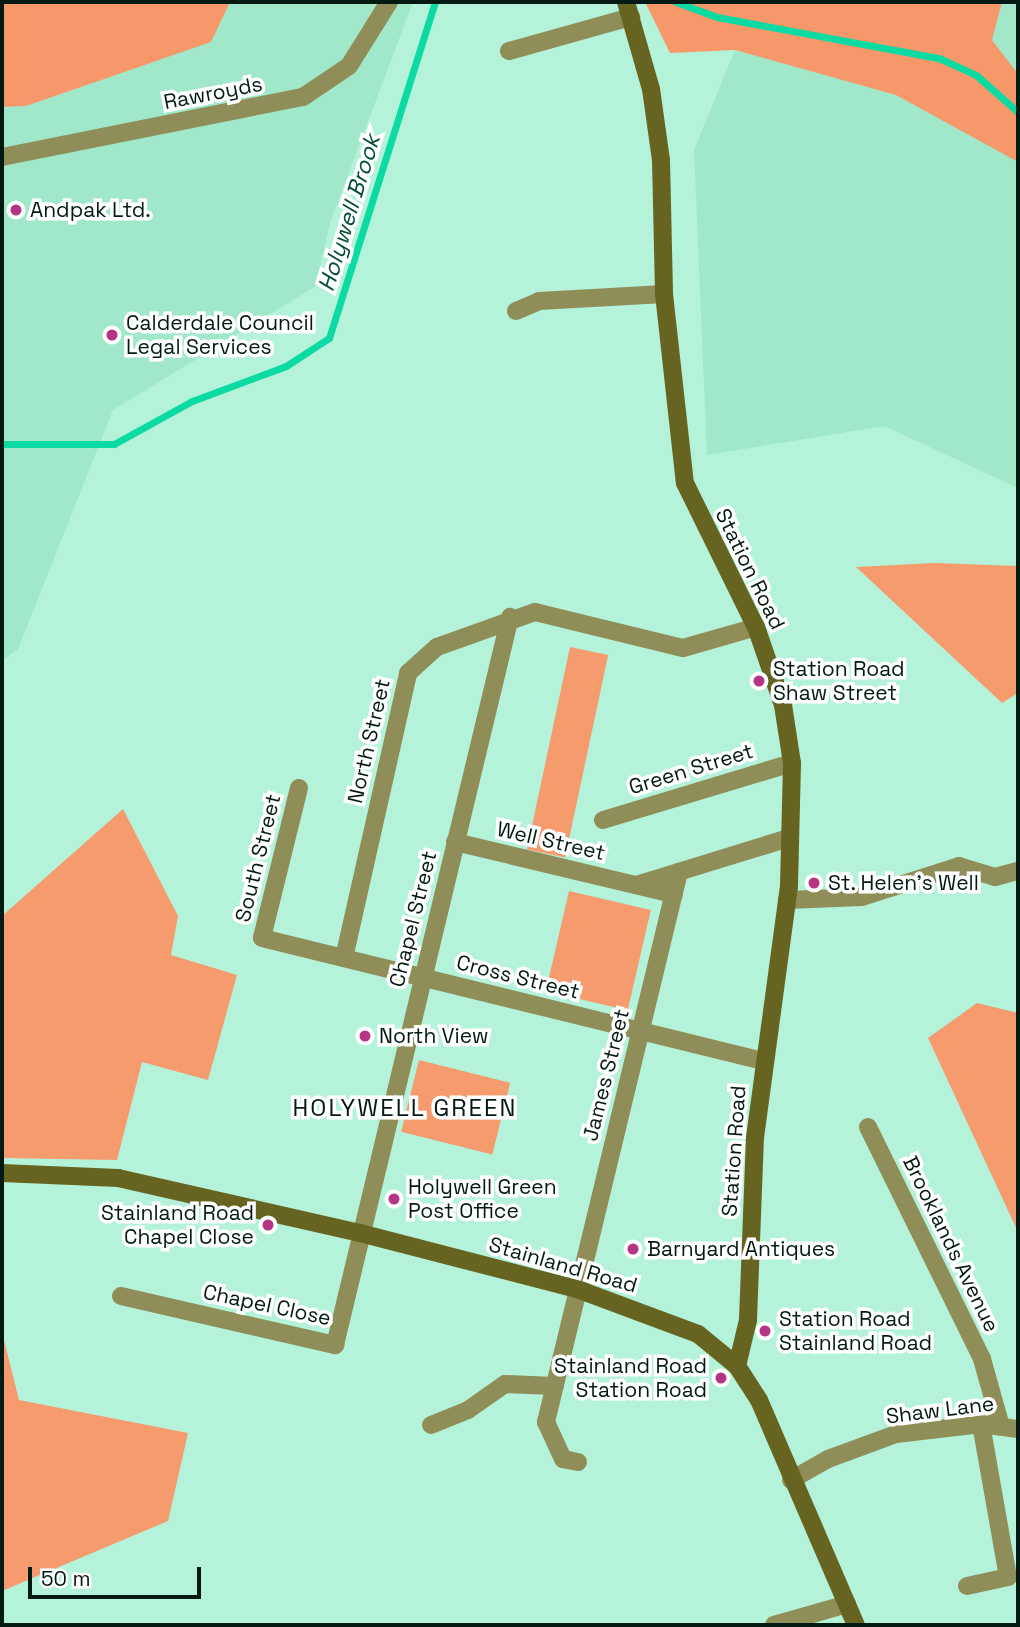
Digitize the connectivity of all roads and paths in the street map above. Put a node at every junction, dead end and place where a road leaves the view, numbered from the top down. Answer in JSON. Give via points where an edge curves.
{"nodes":[{"id":1,"x":389,"y":2,"type":"edge"},
{"id":2,"x":628,"y":9,"type":"edge"},
{"id":3,"x":509,"y":51,"type":"dead end"},
{"id":4,"x":2,"y":157,"type":"edge"},
{"id":5,"x":664,"y":294,"type":"junction"},
{"id":6,"x":516,"y":311,"type":"dead end"},
{"id":7,"x":510,"y":617,"type":"junction"},
{"id":8,"x":756,"y":626,"type":"junction"},
{"id":9,"x":792,"y":763,"type":"junction"},
{"id":10,"x":299,"y":788,"type":"dead end"},
{"id":11,"x":603,"y":820,"type":"dead end"},
{"id":12,"x":789,"y":838,"type":"junction"},
{"id":13,"x":455,"y":842,"type":"junction"},
{"id":14,"x":1018,"y":871,"type":"edge"},
{"id":15,"x":679,"y":872,"type":"junction"},
{"id":16,"x":636,"y":885,"type":"junction"},
{"id":17,"x":674,"y":894,"type":"junction"},
{"id":18,"x":787,"y":900,"type":"junction"},
{"id":19,"x":262,"y":938,"type":"joint"},
{"id":20,"x":344,"y":958,"type":"junction"},
{"id":21,"x":422,"y":978,"type":"junction"},
{"id":22,"x":640,"y":1031,"type":"junction"},
{"id":23,"x":763,"y":1061,"type":"junction"},
{"id":24,"x":868,"y":1128,"type":"dead end"},
{"id":25,"x":2,"y":1173,"type":"edge"},
{"id":26,"x":360,"y":1233,"type":"junction"},
{"id":27,"x":577,"y":1289,"type":"junction"},
{"id":28,"x":121,"y":1296,"type":"dead end"},
{"id":29,"x":737,"y":1366,"type":"junction"},
{"id":30,"x":555,"y":1386,"type":"junction"},
{"id":31,"x":1000,"y":1423,"type":"junction"},
{"id":32,"x":981,"y":1424,"type":"junction"},
{"id":33,"x":431,"y":1425,"type":"dead end"},
{"id":34,"x":1018,"y":1429,"type":"edge"},
{"id":35,"x":578,"y":1462,"type":"dead end"},
{"id":36,"x":791,"y":1480,"type":"junction"},
{"id":37,"x":967,"y":1586,"type":"dead end"},
{"id":38,"x":847,"y":1604,"type":"junction"},
{"id":39,"x":774,"y":1625,"type":"edge"},
{"id":40,"x":856,"y":1625,"type":"edge"}],
"edges":[{"from":1,"to":4,"type":"street","name":"Rawroyds","via":[[349,66],[303,97]]},
{"from":2,"to":3,"type":"street"},
{"from":2,"to":5,"type":"street","name":"Station Road","via":[[652,89],[661,159]]},
{"from":5,"to":6,"type":"street","via":[[538,301]]},
{"from":5,"to":8,"type":"street","name":"Station Road","via":[[685,483]]},
{"from":7,"to":8,"type":"street","name":"North Street","via":[[535,612],[683,648]]},
{"from":7,"to":13,"type":"street","name":"Chapel Street"},
{"from":7,"to":20,"type":"street","name":"North Street","via":[[437,647],[408,673]]},
{"from":8,"to":9,"type":"street","name":"Station Road","via":[[783,705]]},
{"from":9,"to":11,"type":"street","name":"Green Street"},
{"from":9,"to":12,"type":"street","name":"Station Road"},
{"from":10,"to":19,"type":"street","name":"South Street"},
{"from":12,"to":15,"type":"street"},
{"from":12,"to":18,"type":"street","name":"Station Road"},
{"from":13,"to":16,"type":"street","name":"Well Street"},
{"from":13,"to":21,"type":"street","name":"Chapel Street"},
{"from":14,"to":18,"type":"street","via":[[995,877],[959,866],[862,897]]},
{"from":15,"to":16,"type":"street"},
{"from":15,"to":17,"type":"street","name":"James Street"},
{"from":16,"to":17,"type":"street","name":"Well Street"},
{"from":17,"to":22,"type":"street","name":"James Street"},
{"from":18,"to":23,"type":"street","name":"Station Road"},
{"from":19,"to":20,"type":"street","name":"Cross Street"},
{"from":20,"to":21,"type":"street","name":"Cross Street"},
{"from":21,"to":22,"type":"street","name":"Cross Street"},
{"from":21,"to":26,"type":"street","name":"Chapel Street"},
{"from":22,"to":23,"type":"street","name":"Cross Street"},
{"from":22,"to":27,"type":"street","name":"James Street"},
{"from":23,"to":29,"type":"street","name":"Station Road","via":[[748,1320]]},
{"from":24,"to":31,"type":"street","name":"Brooklands Avenue","via":[[982,1359]]},
{"from":25,"to":26,"type":"street","name":"Stainland Road","via":[[118,1178]]},
{"from":26,"to":27,"type":"street","name":"Stainland Road"},
{"from":26,"to":28,"type":"street","name":"Chapel Close","via":[[335,1345]]},
{"from":27,"to":29,"type":"street","name":"Stainland Road","via":[[698,1334]]},
{"from":27,"to":30,"type":"street","name":"James Street"},
{"from":29,"to":36,"type":"street","name":"Stainland Road"},
{"from":30,"to":33,"type":"street","via":[[505,1384],[468,1410]]},
{"from":30,"to":35,"type":"street","name":"James Street","via":[[546,1422],[563,1459]]},
{"from":31,"to":32,"type":"street","name":"Shaw Lane"},
{"from":31,"to":34,"type":"street","name":"Shaw Lane"},
{"from":32,"to":36,"type":"street","name":"Shaw Lane","via":[[896,1434],[828,1459]]},
{"from":32,"to":37,"type":"street","via":[[1008,1577]]},
{"from":36,"to":38,"type":"street","name":"Stainland Road"},
{"from":38,"to":39,"type":"street"},
{"from":38,"to":40,"type":"street","name":"Stainland Road"}]}
